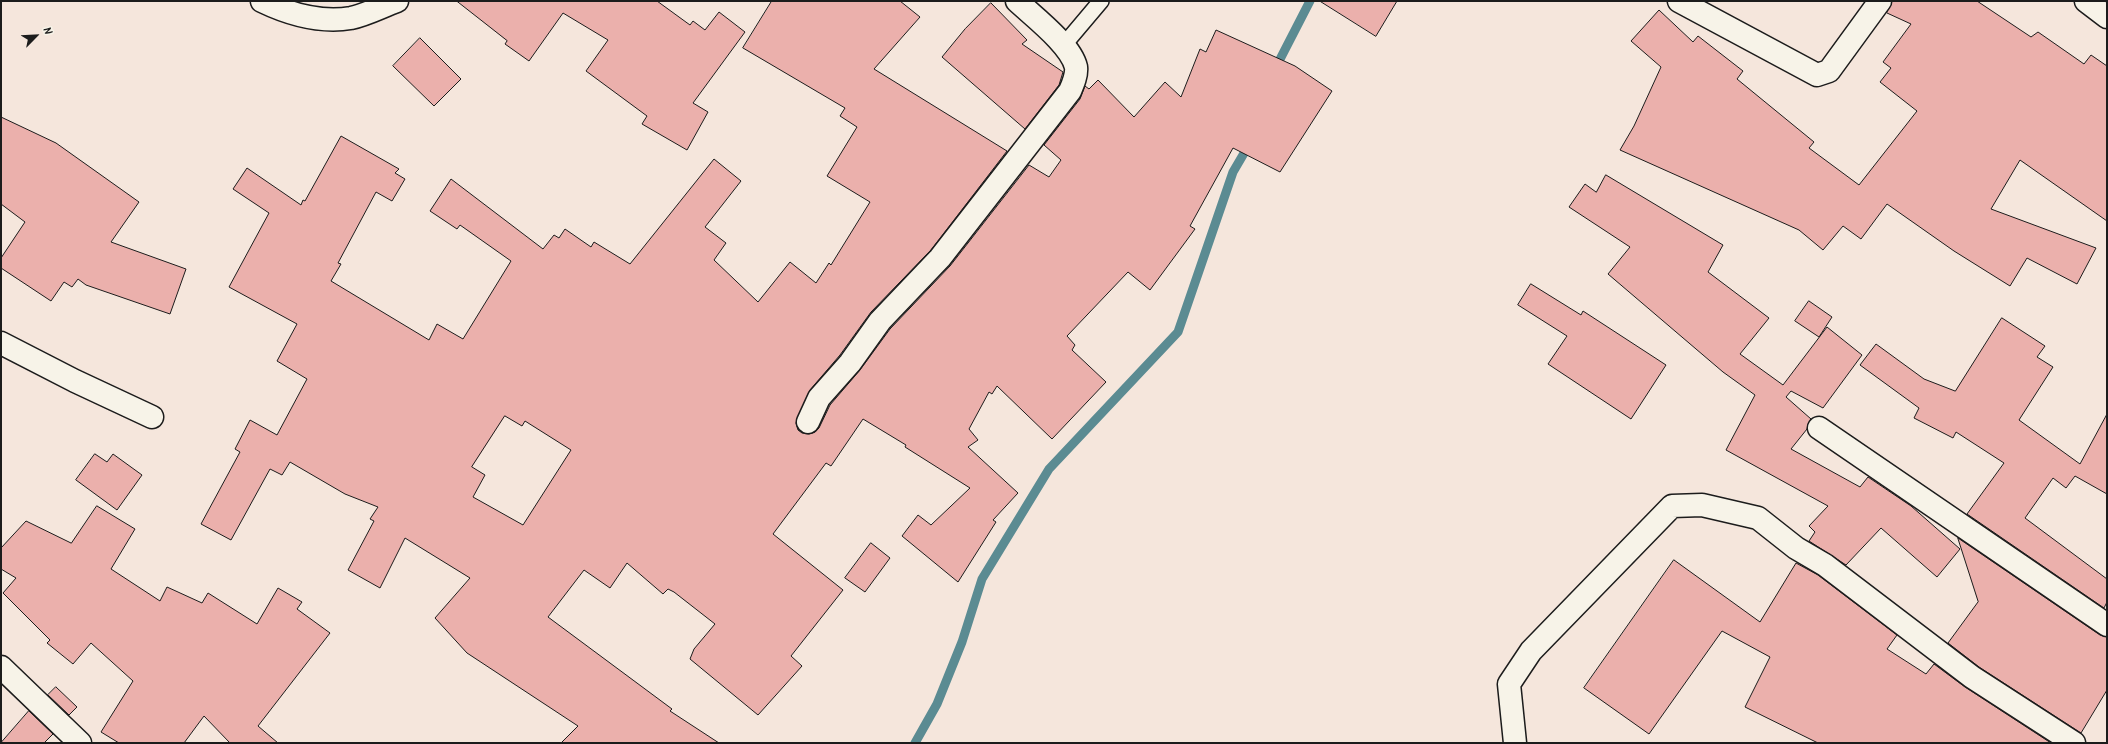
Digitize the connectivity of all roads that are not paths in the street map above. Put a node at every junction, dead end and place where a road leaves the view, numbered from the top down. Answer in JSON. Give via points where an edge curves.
{"nodes":[{"id":1,"x":262,"y":1,"type":"edge"},
{"id":2,"x":397,"y":1,"type":"edge"},
{"id":3,"x":1017,"y":1,"type":"edge"},
{"id":4,"x":1101,"y":1,"type":"edge"},
{"id":5,"x":1679,"y":1,"type":"edge"},
{"id":6,"x":1880,"y":1,"type":"edge"},
{"id":7,"x":2086,"y":1,"type":"edge"},
{"id":8,"x":2107,"y":17,"type":"edge"},
{"id":9,"x":1064,"y":46,"type":"junction"},
{"id":10,"x":1,"y":343,"type":"edge"},
{"id":11,"x":152,"y":417,"type":"dead end"},
{"id":12,"x":808,"y":422,"type":"dead end"},
{"id":13,"x":1819,"y":428,"type":"dead end"},
{"id":14,"x":2107,"y":625,"type":"edge"},
{"id":15,"x":1,"y":667,"type":"edge"},
{"id":16,"x":80,"y":743,"type":"edge"},
{"id":17,"x":1515,"y":743,"type":"edge"},
{"id":18,"x":2074,"y":743,"type":"edge"}],
"edges":[{"from":1,"to":2,"type":"street","via":[[284,12],[323,20],[352,18]]},
{"from":3,"to":9,"type":"street"},
{"from":4,"to":9,"type":"lane"},
{"from":5,"to":6,"type":"street","via":[[1817,75],[1829,71]]},
{"from":7,"to":8,"type":"street"},
{"from":9,"to":12,"type":"street","via":[[1076,68],[1070,91],[940,258],[880,321],[850,363],[819,398]]},
{"from":10,"to":11,"type":"street"},
{"from":13,"to":14,"type":"street"},
{"from":15,"to":16,"type":"street"},
{"from":17,"to":18,"type":"street","via":[[1509,684],[1531,651],[1672,506],[1702,505],[1758,518],[1972,676]]}]}
